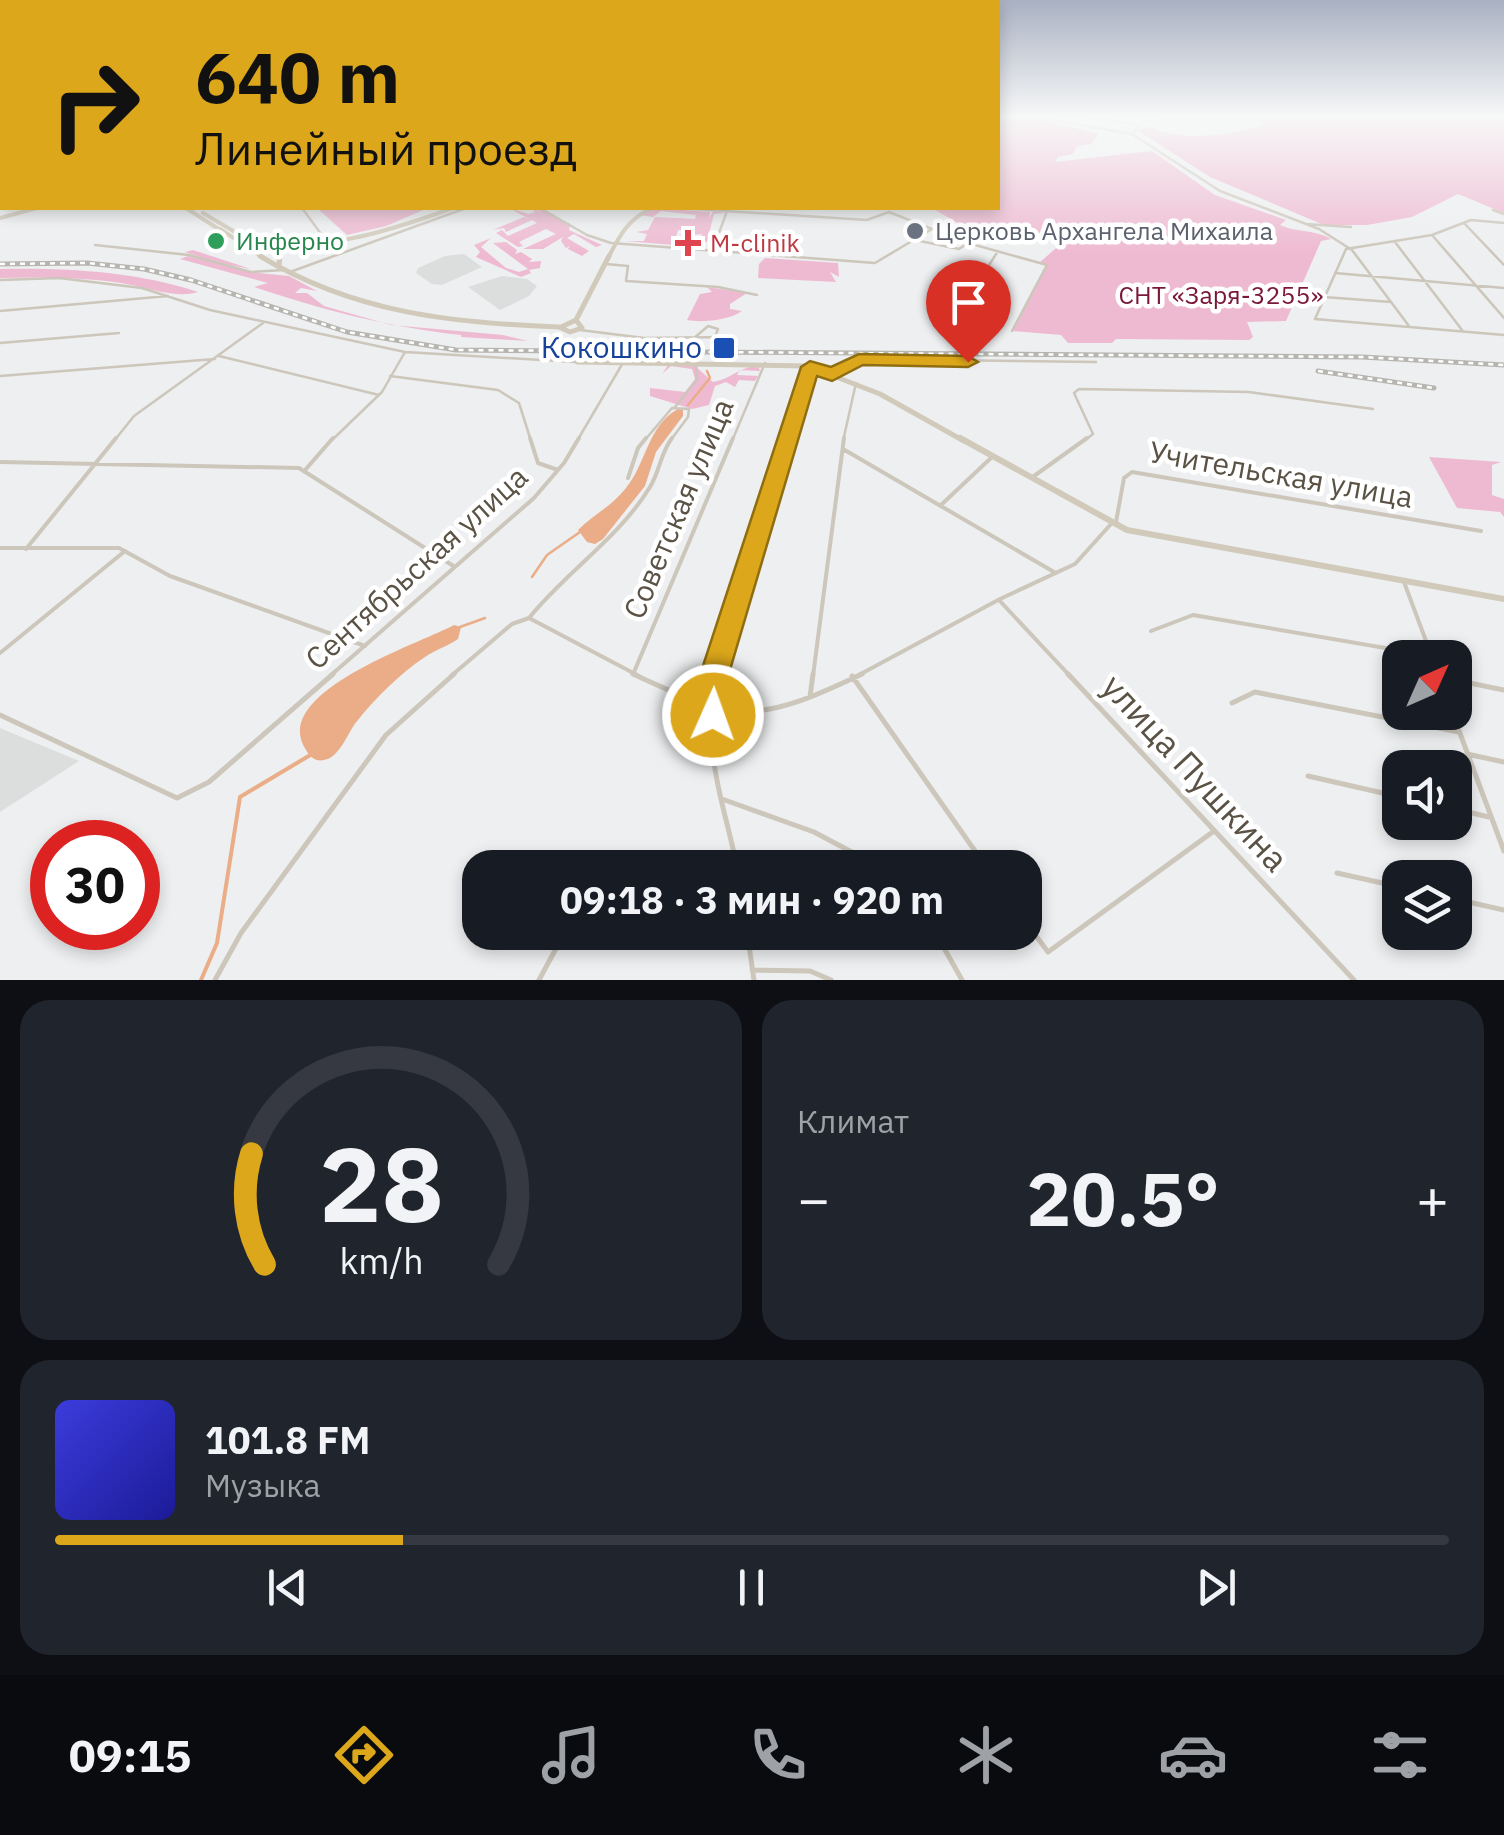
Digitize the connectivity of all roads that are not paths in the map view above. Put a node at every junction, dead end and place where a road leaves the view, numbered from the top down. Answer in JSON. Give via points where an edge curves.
{"nodes":[{"id":1,"x":1177,"y":163,"type":"edge"},
{"id":2,"x":29,"y":210,"type":"edge"},
{"id":3,"x":189,"y":210,"type":"edge"},
{"id":4,"x":197,"y":210,"type":"edge"},
{"id":5,"x":304,"y":210,"type":"edge"},
{"id":6,"x":444,"y":210,"type":"edge"},
{"id":7,"x":444,"y":210,"type":"edge"},
{"id":8,"x":460,"y":210,"type":"edge"},
{"id":9,"x":543,"y":210,"type":"edge"},
{"id":10,"x":647,"y":210,"type":"edge"},
{"id":11,"x":711,"y":210,"type":"edge"},
{"id":12,"x":1494,"y":210,"type":"dead end"},
{"id":13,"x":727,"y":211,"type":"junction"},
{"id":14,"x":1504,"y":214,"type":"edge"},
{"id":15,"x":0,"y":217,"type":"edge"},
{"id":16,"x":1464,"y":223,"type":"junction"},
{"id":17,"x":1504,"y":223,"type":"edge"},
{"id":18,"x":921,"y":224,"type":"joint"},
{"id":19,"x":1306,"y":224,"type":"junction"},
{"id":20,"x":1350,"y":227,"type":"dead end"},
{"id":21,"x":220,"y":230,"type":"junction"},
{"id":22,"x":720,"y":233,"type":"dead end"},
{"id":23,"x":1432,"y":236,"type":"junction"},
{"id":24,"x":617,"y":240,"type":"junction"},
{"id":25,"x":915,"y":240,"type":"junction"},
{"id":26,"x":328,"y":242,"type":"junction"},
{"id":27,"x":1395,"y":242,"type":"junction"},
{"id":28,"x":95,"y":245,"type":"dead end"},
{"id":29,"x":293,"y":245,"type":"junction"},
{"id":30,"x":1350,"y":248,"type":"junction"},
{"id":31,"x":998,"y":251,"type":"junction"},
{"id":32,"x":844,"y":260,"type":"joint"},
{"id":33,"x":604,"y":264,"type":"junction"},
{"id":34,"x":1504,"y":265,"type":"edge"},
{"id":35,"x":287,"y":271,"type":"junction"},
{"id":36,"x":1334,"y":272,"type":"junction"},
{"id":37,"x":1373,"y":276,"type":"junction"},
{"id":38,"x":0,"y":280,"type":"edge"},
{"id":39,"x":1424,"y":280,"type":"junction"},
{"id":40,"x":1474,"y":283,"type":"junction"},
{"id":41,"x":1504,"y":288,"type":"edge"},
{"id":42,"x":757,"y":294,"type":"dead end"},
{"id":43,"x":168,"y":296,"type":"junction"},
{"id":44,"x":1324,"y":297,"type":"junction"},
{"id":45,"x":1392,"y":302,"type":"junction"},
{"id":46,"x":0,"y":311,"type":"edge"},
{"id":47,"x":1504,"y":318,"type":"edge"},
{"id":48,"x":264,"y":322,"type":"junction"},
{"id":49,"x":579,"y":325,"type":"junction"},
{"id":50,"x":950,"y":325,"type":"dead end"},
{"id":51,"x":1409,"y":326,"type":"junction"},
{"id":52,"x":1012,"y":330,"type":"dead end"},
{"id":53,"x":119,"y":332,"type":"dead end"},
{"id":54,"x":1462,"y":332,"type":"junction"},
{"id":55,"x":1504,"y":335,"type":"edge"},
{"id":56,"x":730,"y":336,"type":"dead end"},
{"id":57,"x":715,"y":337,"type":"junction"},
{"id":58,"x":694,"y":339,"type":"junction"},
{"id":59,"x":0,"y":343,"type":"edge"},
{"id":60,"x":404,"y":352,"type":"junction"},
{"id":61,"x":217,"y":357,"type":"junction"},
{"id":62,"x":577,"y":362,"type":"joint"},
{"id":63,"x":624,"y":362,"type":"junction"},
{"id":64,"x":696,"y":362,"type":"junction"},
{"id":65,"x":1096,"y":362,"type":"dead end"},
{"id":66,"x":765,"y":363,"type":"junction"},
{"id":67,"x":810,"y":367,"type":"junction"},
{"id":68,"x":832,"y":374,"type":"junction"},
{"id":69,"x":0,"y":376,"type":"edge"},
{"id":70,"x":390,"y":376,"type":"junction"},
{"id":71,"x":856,"y":383,"type":"junction"},
{"id":72,"x":1080,"y":388,"type":"joint"},
{"id":73,"x":379,"y":395,"type":"junction"},
{"id":74,"x":677,"y":406,"type":"junction"},
{"id":75,"x":1373,"y":408,"type":"dead end"},
{"id":76,"x":842,"y":449,"type":"junction"},
{"id":77,"x":992,"y":456,"type":"junction"},
{"id":78,"x":0,"y":462,"type":"edge"},
{"id":79,"x":96,"y":463,"type":"junction"},
{"id":80,"x":306,"y":470,"type":"junction"},
{"id":81,"x":558,"y":470,"type":"junction"},
{"id":82,"x":628,"y":478,"type":"dead end"},
{"id":83,"x":1030,"y":479,"type":"junction"},
{"id":84,"x":941,"y":505,"type":"junction"},
{"id":85,"x":1113,"y":524,"type":"junction"},
{"id":86,"x":1481,"y":531,"type":"dead end"},
{"id":87,"x":0,"y":548,"type":"edge"},
{"id":88,"x":26,"y":548,"type":"junction"},
{"id":89,"x":125,"y":552,"type":"junction"},
{"id":90,"x":455,"y":567,"type":"junction"},
{"id":91,"x":1054,"y":572,"type":"junction"},
{"id":92,"x":1404,"y":582,"type":"junction"},
{"id":93,"x":1504,"y":598,"type":"edge"},
{"id":94,"x":999,"y":600,"type":"junction"},
{"id":95,"x":529,"y":618,"type":"junction"},
{"id":96,"x":1152,"y":631,"type":"dead end"},
{"id":97,"x":1426,"y":640,"type":"edge"},
{"id":98,"x":365,"y":646,"type":"junction"},
{"id":99,"x":1382,"y":648,"type":"edge"},
{"id":100,"x":0,"y":654,"type":"edge"},
{"id":101,"x":634,"y":672,"type":"junction"},
{"id":102,"x":852,"y":676,"type":"junction"},
{"id":103,"x":1472,"y":683,"type":"edge"},
{"id":104,"x":1504,"y":690,"type":"edge"},
{"id":105,"x":810,"y":696,"type":"junction"},
{"id":106,"x":706,"y":703,"type":"junction"},
{"id":107,"x":1232,"y":703,"type":"dead end"},
{"id":108,"x":715,"y":706,"type":"junction"},
{"id":109,"x":0,"y":715,"type":"edge"},
{"id":110,"x":1459,"y":732,"type":"joint"},
{"id":111,"x":1466,"y":750,"type":"edge"},
{"id":112,"x":1472,"y":755,"type":"edge"},
{"id":113,"x":1504,"y":762,"type":"edge"},
{"id":114,"x":1472,"y":765,"type":"edge"},
{"id":115,"x":1308,"y":776,"type":"dead end"},
{"id":116,"x":209,"y":782,"type":"joint"},
{"id":117,"x":1382,"y":793,"type":"edge"},
{"id":118,"x":176,"y":798,"type":"joint"},
{"id":119,"x":722,"y":799,"type":"junction"},
{"id":120,"x":1472,"y":813,"type":"edge"},
{"id":121,"x":1491,"y":817,"type":"junction"},
{"id":122,"x":1214,"y":831,"type":"junction"},
{"id":123,"x":1503,"y":846,"type":"edge"},
{"id":124,"x":734,"y":850,"type":"edge"},
{"id":125,"x":848,"y":850,"type":"edge"},
{"id":126,"x":975,"y":850,"type":"edge"},
{"id":127,"x":1336,"y":872,"type":"dead end"},
{"id":128,"x":1382,"y":883,"type":"edge"},
{"id":129,"x":1472,"y":903,"type":"edge"},
{"id":130,"x":1504,"y":910,"type":"edge"},
{"id":131,"x":1042,"y":944,"type":"edge"},
{"id":132,"x":555,"y":950,"type":"edge"},
{"id":133,"x":749,"y":950,"type":"edge"},
{"id":134,"x":945,"y":950,"type":"edge"},
{"id":135,"x":752,"y":970,"type":"junction"},
{"id":136,"x":215,"y":980,"type":"edge"},
{"id":137,"x":539,"y":980,"type":"edge"},
{"id":138,"x":754,"y":980,"type":"edge"},
{"id":139,"x":831,"y":980,"type":"edge"},
{"id":140,"x":962,"y":980,"type":"edge"},
{"id":141,"x":1354,"y":980,"type":"edge"}],
"edges":[{"from":1,"to":19,"type":"street","via":[[1220,192]]},
{"from":2,"to":15,"type":"street"},
{"from":3,"to":21,"type":"street"},
{"from":4,"to":29,"type":"street","via":[[234,233]]},
{"from":5,"to":26,"type":"street"},
{"from":6,"to":29,"type":"street","via":[[372,236]]},
{"from":7,"to":26,"type":"street"},
{"from":8,"to":35,"type":"street"},
{"from":9,"to":24,"type":"street","via":[[587,235]]},
{"from":10,"to":24,"type":"street"},
{"from":11,"to":13,"type":"street"},
{"from":12,"to":14,"type":"street"},
{"from":13,"to":18,"type":"street","via":[[867,220],[890,212]]},
{"from":13,"to":22,"type":"street"},
{"from":16,"to":17,"type":"street"},
{"from":16,"to":23,"type":"street"},
{"from":16,"to":34,"type":"street"},
{"from":18,"to":25,"type":"street","via":[[932,229]]},
{"from":19,"to":20,"type":"street"},
{"from":19,"to":30,"type":"street"},
{"from":21,"to":29,"type":"street","via":[[251,242]]},
{"from":21,"to":35,"type":"street"},
{"from":23,"to":27,"type":"street"},
{"from":23,"to":40,"type":"street"},
{"from":24,"to":32,"type":"street"},
{"from":24,"to":33,"type":"street"},
{"from":25,"to":31,"type":"street"},
{"from":25,"to":32,"type":"street","via":[[875,263]]},
{"from":26,"to":29,"type":"street"},
{"from":27,"to":30,"type":"street"},
{"from":27,"to":39,"type":"street"},
{"from":28,"to":35,"type":"street","via":[[187,254],[251,272]]},
{"from":29,"to":35,"type":"street","via":[[277,263]]},
{"from":30,"to":36,"type":"street"},
{"from":30,"to":37,"type":"street"},
{"from":31,"to":50,"type":"street"},
{"from":31,"to":52,"type":"street","via":[[1048,265]]},
{"from":33,"to":42,"type":"street","via":[[628,266],[626,281]]},
{"from":33,"to":49,"type":"street"},
{"from":35,"to":49,"type":"street","via":[[356,304],[422,320]]},
{"from":36,"to":37,"type":"street"},
{"from":36,"to":44,"type":"street"},
{"from":37,"to":39,"type":"street"},
{"from":37,"to":45,"type":"street"},
{"from":38,"to":43,"type":"street","via":[[59,278]]},
{"from":39,"to":40,"type":"street"},
{"from":39,"to":54,"type":"street"},
{"from":40,"to":41,"type":"street"},
{"from":40,"to":47,"type":"street"},
{"from":43,"to":46,"type":"street"},
{"from":43,"to":48,"type":"street"},
{"from":44,"to":45,"type":"street"},
{"from":44,"to":51,"type":"street","via":[[1315,319]]},
{"from":45,"to":51,"type":"street"},
{"from":48,"to":60,"type":"street"},
{"from":48,"to":61,"type":"street"},
{"from":49,"to":58,"type":"street","via":[[636,338]]},
{"from":51,"to":54,"type":"street"},
{"from":53,"to":59,"type":"street"},
{"from":54,"to":55,"type":"street"},
{"from":56,"to":57,"type":"street"},
{"from":57,"to":58,"type":"street"},
{"from":57,"to":58,"type":"street","via":[[718,328],[708,326]]},
{"from":60,"to":62,"type":"street"},
{"from":60,"to":70,"type":"street"},
{"from":61,"to":69,"type":"street"},
{"from":61,"to":73,"type":"street"},
{"from":61,"to":79,"type":"street","via":[[134,416]]},
{"from":62,"to":63,"type":"street"},
{"from":63,"to":64,"type":"street"},
{"from":63,"to":81,"type":"street","name":"Сентябрьская улица"},
{"from":64,"to":66,"type":"street"},
{"from":64,"to":74,"type":"street","via":[[698,380]]},
{"from":65,"to":68,"type":"street","via":[[863,359]]},
{"from":66,"to":67,"type":"street"},
{"from":66,"to":101,"type":"street","name":"Советская улица"},
{"from":67,"to":68,"type":"street"},
{"from":67,"to":106,"type":"street"},
{"from":68,"to":71,"type":"street"},
{"from":70,"to":73,"type":"street"},
{"from":70,"to":81,"type":"street","via":[[512,396],[538,463]]},
{"from":71,"to":76,"type":"street"},
{"from":71,"to":77,"type":"street"},
{"from":72,"to":75,"type":"street","via":[[1249,392]]},
{"from":72,"to":83,"type":"street","via":[[1074,395],[1092,435]]},
{"from":73,"to":80,"type":"street"},
{"from":74,"to":82,"type":"street","via":[[638,448]]},
{"from":74,"to":95,"type":"street","via":[[691,412],[660,456],[652,485]]},
{"from":76,"to":84,"type":"street"},
{"from":76,"to":105,"type":"street"},
{"from":77,"to":83,"type":"street"},
{"from":77,"to":84,"type":"street"},
{"from":78,"to":79,"type":"street"},
{"from":79,"to":80,"type":"street"},
{"from":79,"to":88,"type":"street"},
{"from":80,"to":90,"type":"street"},
{"from":81,"to":90,"type":"street","name":"Сентябрьская улица"},
{"from":83,"to":85,"type":"street"},
{"from":84,"to":91,"type":"street"},
{"from":85,"to":86,"type":"street","name":"Учительская улица","via":[[1124,478],[1132,472]]},
{"from":85,"to":91,"type":"street","via":[[1081,560]]},
{"from":85,"to":92,"type":"street"},
{"from":87,"to":88,"type":"street"},
{"from":88,"to":89,"type":"street"},
{"from":89,"to":98,"type":"street","via":[[224,597]]},
{"from":89,"to":100,"type":"street"},
{"from":90,"to":98,"type":"street","name":"Сентябрьская улица"},
{"from":91,"to":94,"type":"street"},
{"from":92,"to":93,"type":"street"},
{"from":92,"to":97,"type":"street"},
{"from":94,"to":102,"type":"street"},
{"from":94,"to":122,"type":"street","name":"улица Пушкина"},
{"from":95,"to":101,"type":"street"},
{"from":95,"to":136,"type":"street","via":[[477,653],[382,740],[241,933]]},
{"from":96,"to":99,"type":"street","via":[[1193,614]]},
{"from":98,"to":116,"type":"street","name":"Сентябрьская улица"},
{"from":101,"to":106,"type":"street"},
{"from":102,"to":105,"type":"street"},
{"from":102,"to":126,"type":"street"},
{"from":103,"to":104,"type":"street"},
{"from":105,"to":108,"type":"street","via":[[754,715]]},
{"from":106,"to":108,"type":"street"},
{"from":107,"to":110,"type":"street","via":[[1255,692]]},
{"from":108,"to":119,"type":"street","via":[[711,772]]},
{"from":109,"to":118,"type":"street"},
{"from":110,"to":111,"type":"street"},
{"from":112,"to":113,"type":"street"},
{"from":114,"to":121,"type":"street"},
{"from":115,"to":117,"type":"street"},
{"from":116,"to":118,"type":"street"},
{"from":119,"to":124,"type":"street"},
{"from":119,"to":125,"type":"street"},
{"from":120,"to":121,"type":"street"},
{"from":121,"to":123,"type":"street"},
{"from":122,"to":131,"type":"street","via":[[1048,952]]},
{"from":122,"to":141,"type":"street","name":"улица Пушкина"},
{"from":127,"to":128,"type":"street"},
{"from":129,"to":130,"type":"street"},
{"from":132,"to":137,"type":"street"},
{"from":133,"to":135,"type":"street"},
{"from":134,"to":140,"type":"street"},
{"from":135,"to":138,"type":"street"},
{"from":135,"to":139,"type":"street","via":[[810,971]]}]}
